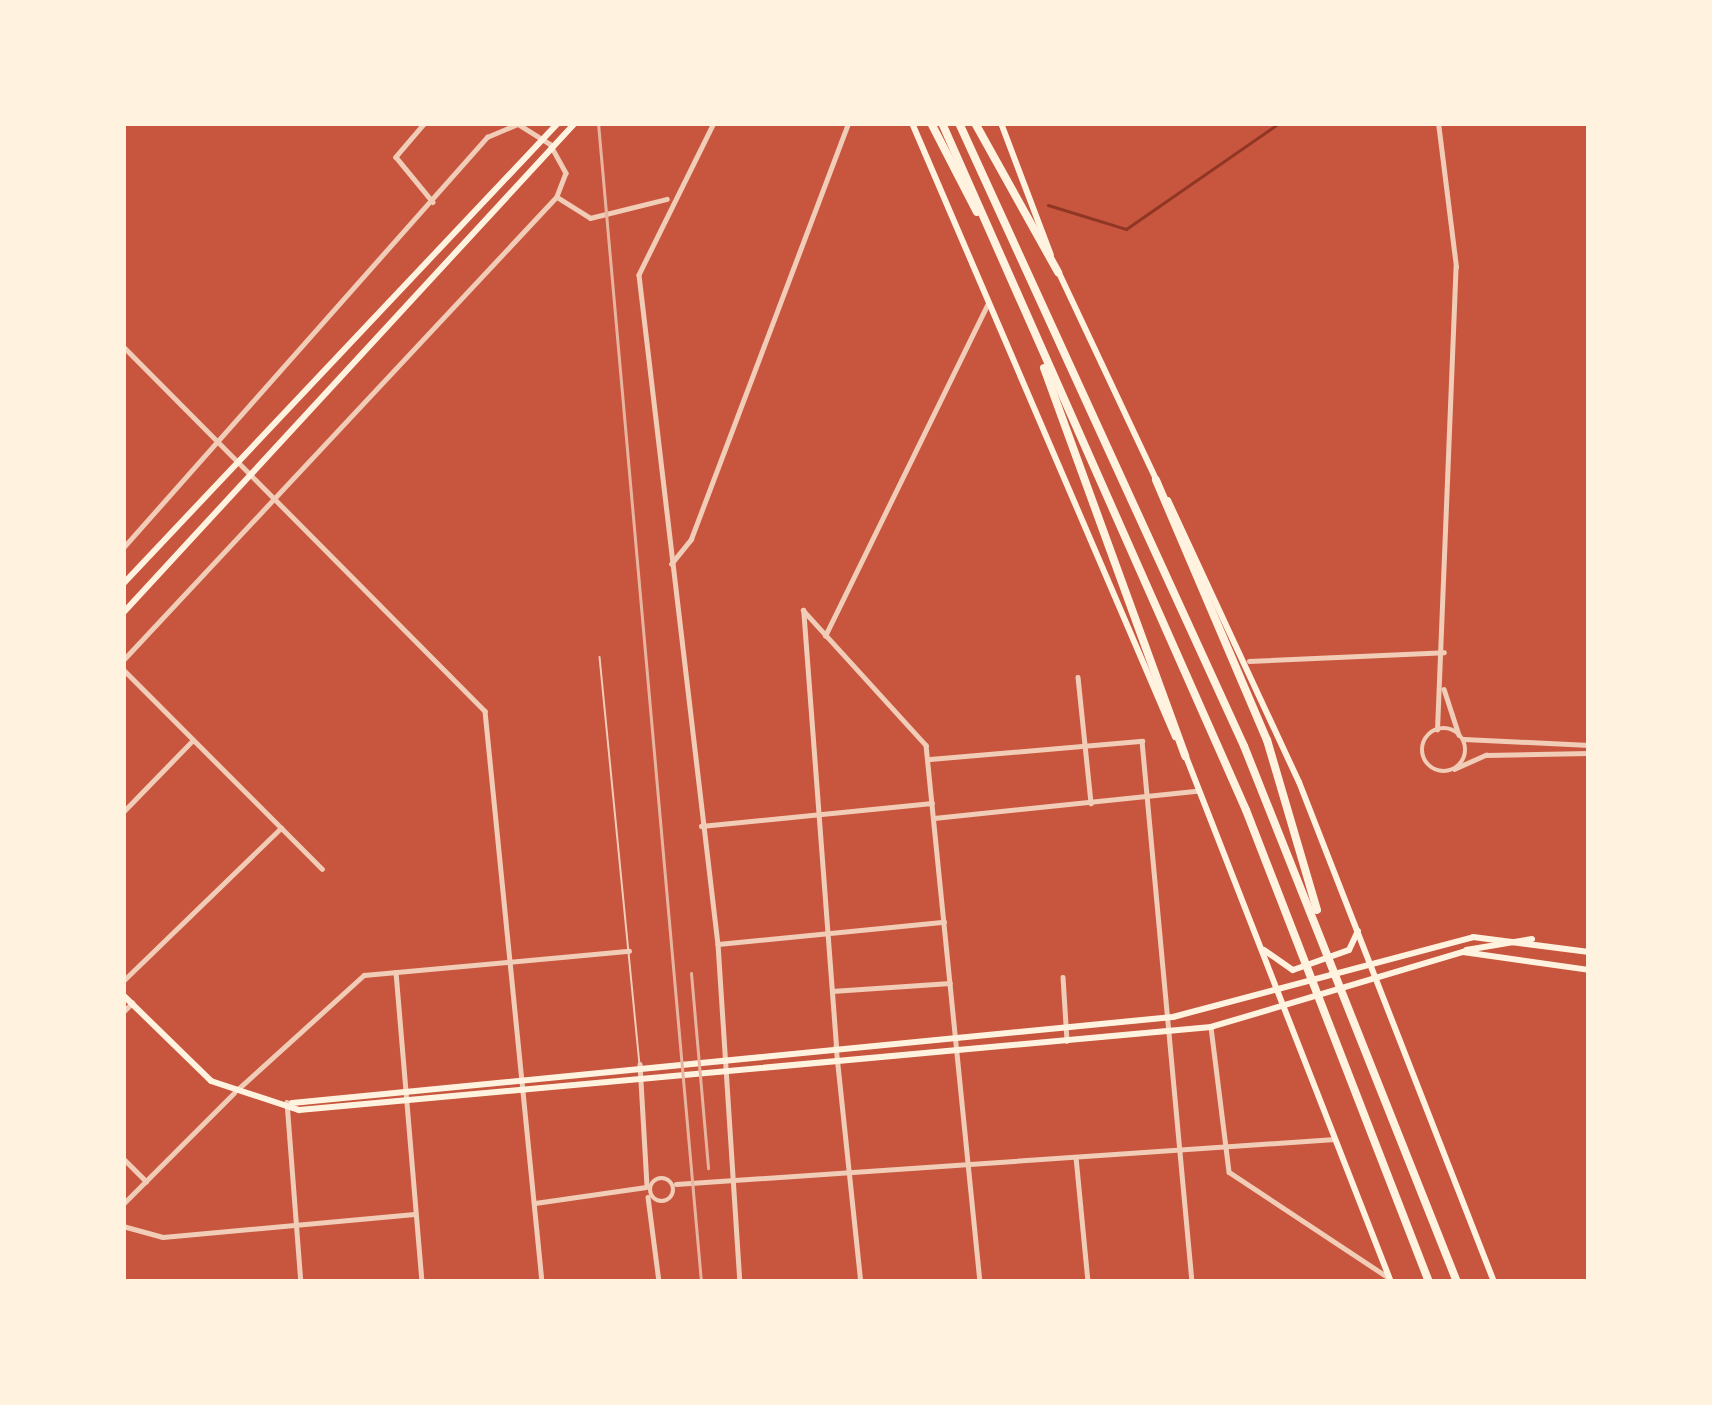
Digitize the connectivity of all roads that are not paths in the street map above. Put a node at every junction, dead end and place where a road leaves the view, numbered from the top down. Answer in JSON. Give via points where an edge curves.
{"nodes":[{"id":1,"x":425,"y":123,"type":"edge"},
{"id":2,"x":559,"y":123,"type":"edge"},
{"id":3,"x":575,"y":123,"type":"edge"},
{"id":4,"x":714,"y":123,"type":"edge"},
{"id":5,"x":848,"y":123,"type":"edge"},
{"id":6,"x":912,"y":123,"type":"edge"},
{"id":7,"x":931,"y":123,"type":"edge"},
{"id":8,"x":942,"y":123,"type":"edge"},
{"id":9,"x":958,"y":123,"type":"edge"},
{"id":10,"x":975,"y":123,"type":"edge"},
{"id":11,"x":1001,"y":123,"type":"edge"},
{"id":12,"x":1438,"y":123,"type":"edge"},
{"id":13,"x":557,"y":197,"type":"junction"},
{"id":14,"x":670,"y":197,"type":"junction"},
{"id":15,"x":433,"y":202,"type":"junction"},
{"id":16,"x":982,"y":218,"type":"junction"},
{"id":17,"x":1058,"y":272,"type":"junction"},
{"id":18,"x":988,"y":304,"type":"junction"},
{"id":19,"x":123,"y":346,"type":"edge"},
{"id":20,"x":1044,"y":360,"type":"junction"},
{"id":21,"x":219,"y":446,"type":"junction"},
{"id":22,"x":235,"y":463,"type":"junction"},
{"id":23,"x":248,"y":474,"type":"junction"},
{"id":24,"x":1156,"y":480,"type":"junction"},
{"id":25,"x":274,"y":496,"type":"junction"},
{"id":26,"x":123,"y":548,"type":"edge"},
{"id":27,"x":671,"y":564,"type":"junction"},
{"id":28,"x":123,"y":584,"type":"edge"},
{"id":29,"x":123,"y":613,"type":"edge"},
{"id":30,"x":825,"y":636,"type":"junction"},
{"id":31,"x":1444,"y":652,"type":"junction"},
{"id":32,"x":600,"y":657,"type":"dead end"},
{"id":33,"x":1249,"y":661,"type":"junction"},
{"id":34,"x":123,"y":665,"type":"edge"},
{"id":35,"x":1078,"y":677,"type":"dead end"},
{"id":36,"x":1443,"y":687,"type":"junction"},
{"id":37,"x":1437,"y":730,"type":"junction"},
{"id":38,"x":1461,"y":736,"type":"junction"},
{"id":39,"x":193,"y":740,"type":"junction"},
{"id":40,"x":1083,"y":745,"type":"junction"},
{"id":41,"x":1589,"y":745,"type":"edge"},
{"id":42,"x":1589,"y":753,"type":"edge"},
{"id":43,"x":1185,"y":756,"type":"junction"},
{"id":44,"x":930,"y":759,"type":"junction"},
{"id":45,"x":1454,"y":770,"type":"junction"},
{"id":46,"x":1200,"y":790,"type":"junction"},
{"id":47,"x":1148,"y":797,"type":"junction"},
{"id":48,"x":1091,"y":802,"type":"junction"},
{"id":49,"x":932,"y":803,"type":"junction"},
{"id":50,"x":123,"y":812,"type":"edge"},
{"id":51,"x":815,"y":815,"type":"junction"},
{"id":52,"x":934,"y":818,"type":"junction"},
{"id":53,"x":701,"y":826,"type":"junction"},
{"id":54,"x":281,"y":828,"type":"junction"},
{"id":55,"x":322,"y":869,"type":"dead end"},
{"id":56,"x":944,"y":922,"type":"junction"},
{"id":57,"x":1359,"y":927,"type":"junction"},
{"id":58,"x":827,"y":934,"type":"junction"},
{"id":59,"x":1532,"y":939,"type":"junction"},
{"id":60,"x":718,"y":944,"type":"junction"},
{"id":61,"x":1327,"y":946,"type":"junction"},
{"id":62,"x":1261,"y":947,"type":"junction"},
{"id":63,"x":629,"y":951,"type":"junction"},
{"id":64,"x":1463,"y":952,"type":"junction"},
{"id":65,"x":1589,"y":952,"type":"edge"},
{"id":66,"x":1372,"y":958,"type":"junction"},
{"id":67,"x":512,"y":962,"type":"junction"},
{"id":68,"x":1589,"y":970,"type":"edge"},
{"id":69,"x":1378,"y":971,"type":"junction"},
{"id":70,"x":396,"y":972,"type":"junction"},
{"id":71,"x":1063,"y":977,"type":"dead end"},
{"id":72,"x":123,"y":981,"type":"edge"},
{"id":73,"x":950,"y":983,"type":"junction"},
{"id":74,"x":832,"y":991,"type":"junction"},
{"id":75,"x":1278,"y":991,"type":"junction"},
{"id":76,"x":123,"y":994,"type":"edge"},
{"id":77,"x":132,"y":1004,"type":"junction"},
{"id":78,"x":1284,"y":1006,"type":"junction"},
{"id":79,"x":123,"y":1012,"type":"edge"},
{"id":80,"x":1167,"y":1018,"type":"junction"},
{"id":81,"x":1066,"y":1027,"type":"junction"},
{"id":82,"x":1211,"y":1027,"type":"junction"},
{"id":83,"x":1168,"y":1030,"type":"junction"},
{"id":84,"x":954,"y":1036,"type":"junction"},
{"id":85,"x":1067,"y":1041,"type":"junction"},
{"id":86,"x":836,"y":1046,"type":"junction"},
{"id":87,"x":955,"y":1052,"type":"junction"},
{"id":88,"x":725,"y":1056,"type":"junction"},
{"id":89,"x":836,"y":1060,"type":"junction"},
{"id":90,"x":640,"y":1064,"type":"junction"},
{"id":91,"x":725,"y":1071,"type":"junction"},
{"id":92,"x":522,"y":1076,"type":"junction"},
{"id":93,"x":641,"y":1078,"type":"junction"},
{"id":94,"x":404,"y":1086,"type":"junction"},
{"id":95,"x":523,"y":1089,"type":"junction"},
{"id":96,"x":234,"y":1093,"type":"junction"},
{"id":97,"x":405,"y":1098,"type":"junction"},
{"id":98,"x":290,"y":1103,"type":"junction"},
{"id":99,"x":1336,"y":1139,"type":"junction"},
{"id":100,"x":1223,"y":1150,"type":"junction"},
{"id":101,"x":1180,"y":1154,"type":"junction"},
{"id":102,"x":1076,"y":1157,"type":"junction"},
{"id":103,"x":123,"y":1158,"type":"edge"},
{"id":104,"x":967,"y":1165,"type":"junction"},
{"id":105,"x":848,"y":1174,"type":"junction"},
{"id":106,"x":146,"y":1181,"type":"junction"},
{"id":107,"x":676,"y":1184,"type":"junction"},
{"id":108,"x":736,"y":1184,"type":"junction"},
{"id":109,"x":647,"y":1186,"type":"junction"},
{"id":110,"x":690,"y":1188,"type":"junction"},
{"id":111,"x":636,"y":1192,"type":"junction"},
{"id":112,"x":676,"y":1195,"type":"junction"},
{"id":113,"x":648,"y":1197,"type":"junction"},
{"id":114,"x":535,"y":1202,"type":"junction"},
{"id":115,"x":123,"y":1204,"type":"edge"},
{"id":116,"x":416,"y":1213,"type":"junction"},
{"id":117,"x":296,"y":1224,"type":"junction"},
{"id":118,"x":123,"y":1226,"type":"edge"},
{"id":119,"x":1390,"y":1280,"type":"edge"},
{"id":120,"x":301,"y":1282,"type":"edge"},
{"id":121,"x":422,"y":1282,"type":"edge"},
{"id":122,"x":542,"y":1282,"type":"edge"},
{"id":123,"x":659,"y":1282,"type":"edge"},
{"id":124,"x":740,"y":1282,"type":"edge"},
{"id":125,"x":861,"y":1282,"type":"edge"},
{"id":126,"x":980,"y":1282,"type":"edge"},
{"id":127,"x":1088,"y":1282,"type":"edge"},
{"id":128,"x":1192,"y":1282,"type":"edge"},
{"id":129,"x":1429,"y":1282,"type":"edge"},
{"id":130,"x":1456,"y":1282,"type":"edge"},
{"id":131,"x":1494,"y":1282,"type":"edge"}],
"edges":[{"from":1,"to":15,"type":"street","via":[[396,157]]},
{"from":2,"to":22,"type":"main road"},
{"from":3,"to":23,"type":"main road"},
{"from":4,"to":14,"type":"street"},
{"from":5,"to":27,"type":"street","via":[[691,538]]},
{"from":6,"to":18,"type":"main road"},
{"from":7,"to":16,"type":"highway"},
{"from":8,"to":16,"type":"highway"},
{"from":9,"to":61,"type":"highway"},
{"from":10,"to":17,"type":"highway"},
{"from":11,"to":17,"type":"main road"},
{"from":12,"to":31,"type":"street","via":[[1456,267]]},
{"from":13,"to":14,"type":"street","via":[[590,218]]},
{"from":13,"to":15,"type":"street","via":[[562,162],[518,124],[487,137]]},
{"from":13,"to":25,"type":"street"},
{"from":14,"to":27,"type":"street","via":[[639,275]]},
{"from":15,"to":21,"type":"street"},
{"from":16,"to":20,"type":"highway"},
{"from":17,"to":24,"type":"main road"},
{"from":18,"to":30,"type":"street"},
{"from":18,"to":43,"type":"main road"},
{"from":19,"to":21,"type":"street"},
{"from":20,"to":43,"type":"highway"},
{"from":20,"to":129,"type":"highway","via":[[1304,954]]},
{"from":21,"to":22,"type":"street"},
{"from":21,"to":26,"type":"street"},
{"from":22,"to":23,"type":"street"},
{"from":22,"to":28,"type":"main road"},
{"from":23,"to":25,"type":"street"},
{"from":23,"to":29,"type":"main road"},
{"from":24,"to":33,"type":"main road"},
{"from":24,"to":61,"type":"highway","via":[[1267,740]]},
{"from":25,"to":34,"type":"street"},
{"from":25,"to":67,"type":"street","via":[[485,711]]},
{"from":27,"to":53,"type":"street"},
{"from":30,"to":44,"type":"street","via":[[920,733]]},
{"from":30,"to":51,"type":"street","via":[[802,610]]},
{"from":31,"to":33,"type":"street"},
{"from":31,"to":36,"type":"street"},
{"from":32,"to":63,"type":"lane"},
{"from":33,"to":57,"type":"main road"},
{"from":34,"to":39,"type":"street"},
{"from":35,"to":40,"type":"street"},
{"from":36,"to":37,"type":"street"},
{"from":36,"to":38,"type":"street"},
{"from":37,"to":38,"type":"street"},
{"from":37,"to":45,"type":"street","via":[[1424,759]]},
{"from":38,"to":41,"type":"street"},
{"from":38,"to":45,"type":"street"},
{"from":39,"to":50,"type":"street"},
{"from":39,"to":54,"type":"street"},
{"from":40,"to":44,"type":"street"},
{"from":40,"to":47,"type":"street","via":[[1142,741]]},
{"from":40,"to":48,"type":"street"},
{"from":42,"to":45,"type":"street","via":[[1486,755]]},
{"from":43,"to":46,"type":"main road"},
{"from":44,"to":49,"type":"street"},
{"from":46,"to":47,"type":"street"},
{"from":46,"to":62,"type":"main road"},
{"from":47,"to":48,"type":"street"},
{"from":47,"to":80,"type":"street"},
{"from":48,"to":52,"type":"street"},
{"from":49,"to":51,"type":"street"},
{"from":49,"to":52,"type":"street"},
{"from":51,"to":53,"type":"street"},
{"from":51,"to":58,"type":"street"},
{"from":52,"to":56,"type":"street"},
{"from":53,"to":60,"type":"street"},
{"from":54,"to":55,"type":"street"},
{"from":54,"to":72,"type":"street"},
{"from":56,"to":58,"type":"street"},
{"from":56,"to":73,"type":"street"},
{"from":57,"to":62,"type":"main road","via":[[1349,950],[1293,970]]},
{"from":57,"to":66,"type":"main road"},
{"from":58,"to":60,"type":"street"},
{"from":58,"to":74,"type":"street"},
{"from":59,"to":64,"type":"main road"},
{"from":59,"to":65,"type":"main road"},
{"from":59,"to":66,"type":"main road"},
{"from":60,"to":88,"type":"street"},
{"from":61,"to":130,"type":"highway"},
{"from":62,"to":75,"type":"main road"},
{"from":63,"to":67,"type":"street"},
{"from":63,"to":90,"type":"lane"},
{"from":64,"to":68,"type":"main road"},
{"from":64,"to":69,"type":"main road"},
{"from":66,"to":69,"type":"main road"},
{"from":66,"to":75,"type":"main road"},
{"from":67,"to":70,"type":"street"},
{"from":67,"to":92,"type":"street"},
{"from":69,"to":78,"type":"main road"},
{"from":69,"to":131,"type":"main road"},
{"from":70,"to":94,"type":"street"},
{"from":70,"to":96,"type":"street","via":[[354,980]]},
{"from":71,"to":81,"type":"street"},
{"from":73,"to":74,"type":"street"},
{"from":73,"to":84,"type":"street"},
{"from":74,"to":86,"type":"street"},
{"from":75,"to":78,"type":"main road"},
{"from":75,"to":80,"type":"main road"},
{"from":76,"to":77,"type":"main road"},
{"from":77,"to":79,"type":"street"},
{"from":77,"to":96,"type":"main road"},
{"from":78,"to":82,"type":"main road"},
{"from":78,"to":99,"type":"main road"},
{"from":80,"to":81,"type":"main road"},
{"from":80,"to":83,"type":"street"},
{"from":81,"to":84,"type":"main road"},
{"from":81,"to":85,"type":"street"},
{"from":82,"to":83,"type":"main road"},
{"from":82,"to":100,"type":"street"},
{"from":83,"to":85,"type":"main road"},
{"from":83,"to":101,"type":"street"},
{"from":84,"to":86,"type":"main road"},
{"from":84,"to":87,"type":"street"},
{"from":85,"to":87,"type":"main road"},
{"from":86,"to":88,"type":"main road"},
{"from":86,"to":89,"type":"street"},
{"from":87,"to":89,"type":"main road"},
{"from":87,"to":104,"type":"street"},
{"from":88,"to":90,"type":"main road"},
{"from":88,"to":91,"type":"street"},
{"from":89,"to":91,"type":"main road"},
{"from":89,"to":105,"type":"street"},
{"from":90,"to":92,"type":"main road"},
{"from":90,"to":93,"type":"street"},
{"from":91,"to":93,"type":"main road"},
{"from":91,"to":108,"type":"street"},
{"from":92,"to":94,"type":"main road"},
{"from":92,"to":95,"type":"street"},
{"from":93,"to":95,"type":"main road"},
{"from":93,"to":109,"type":"street"},
{"from":94,"to":97,"type":"street"},
{"from":94,"to":98,"type":"main road"},
{"from":95,"to":97,"type":"main road"},
{"from":95,"to":114,"type":"street"},
{"from":96,"to":98,"type":"main road"},
{"from":96,"to":106,"type":"street"},
{"from":97,"to":98,"type":"main road"},
{"from":97,"to":116,"type":"street"},
{"from":98,"to":117,"type":"street"},
{"from":99,"to":100,"type":"street"},
{"from":99,"to":119,"type":"main road"},
{"from":100,"to":101,"type":"street"},
{"from":100,"to":119,"type":"street","via":[[1244,1187]]},
{"from":101,"to":102,"type":"street"},
{"from":101,"to":128,"type":"street"},
{"from":102,"to":104,"type":"street"},
{"from":102,"to":127,"type":"street"},
{"from":103,"to":106,"type":"street"},
{"from":104,"to":105,"type":"street"},
{"from":104,"to":126,"type":"street"},
{"from":105,"to":108,"type":"street"},
{"from":105,"to":125,"type":"street"},
{"from":106,"to":115,"type":"street"},
{"from":107,"to":109,"type":"street"},
{"from":107,"to":110,"type":"street"},
{"from":107,"to":112,"type":"street"},
{"from":108,"to":110,"type":"street"},
{"from":108,"to":124,"type":"street"},
{"from":109,"to":111,"type":"street"},
{"from":109,"to":113,"type":"street"},
{"from":110,"to":112,"type":"street"},
{"from":111,"to":113,"type":"street"},
{"from":111,"to":114,"type":"street"},
{"from":112,"to":113,"type":"street"},
{"from":113,"to":123,"type":"street"},
{"from":114,"to":122,"type":"street"},
{"from":116,"to":117,"type":"street"},
{"from":116,"to":121,"type":"street"},
{"from":117,"to":118,"type":"street","via":[[163,1237]]},
{"from":117,"to":120,"type":"street"}]}
